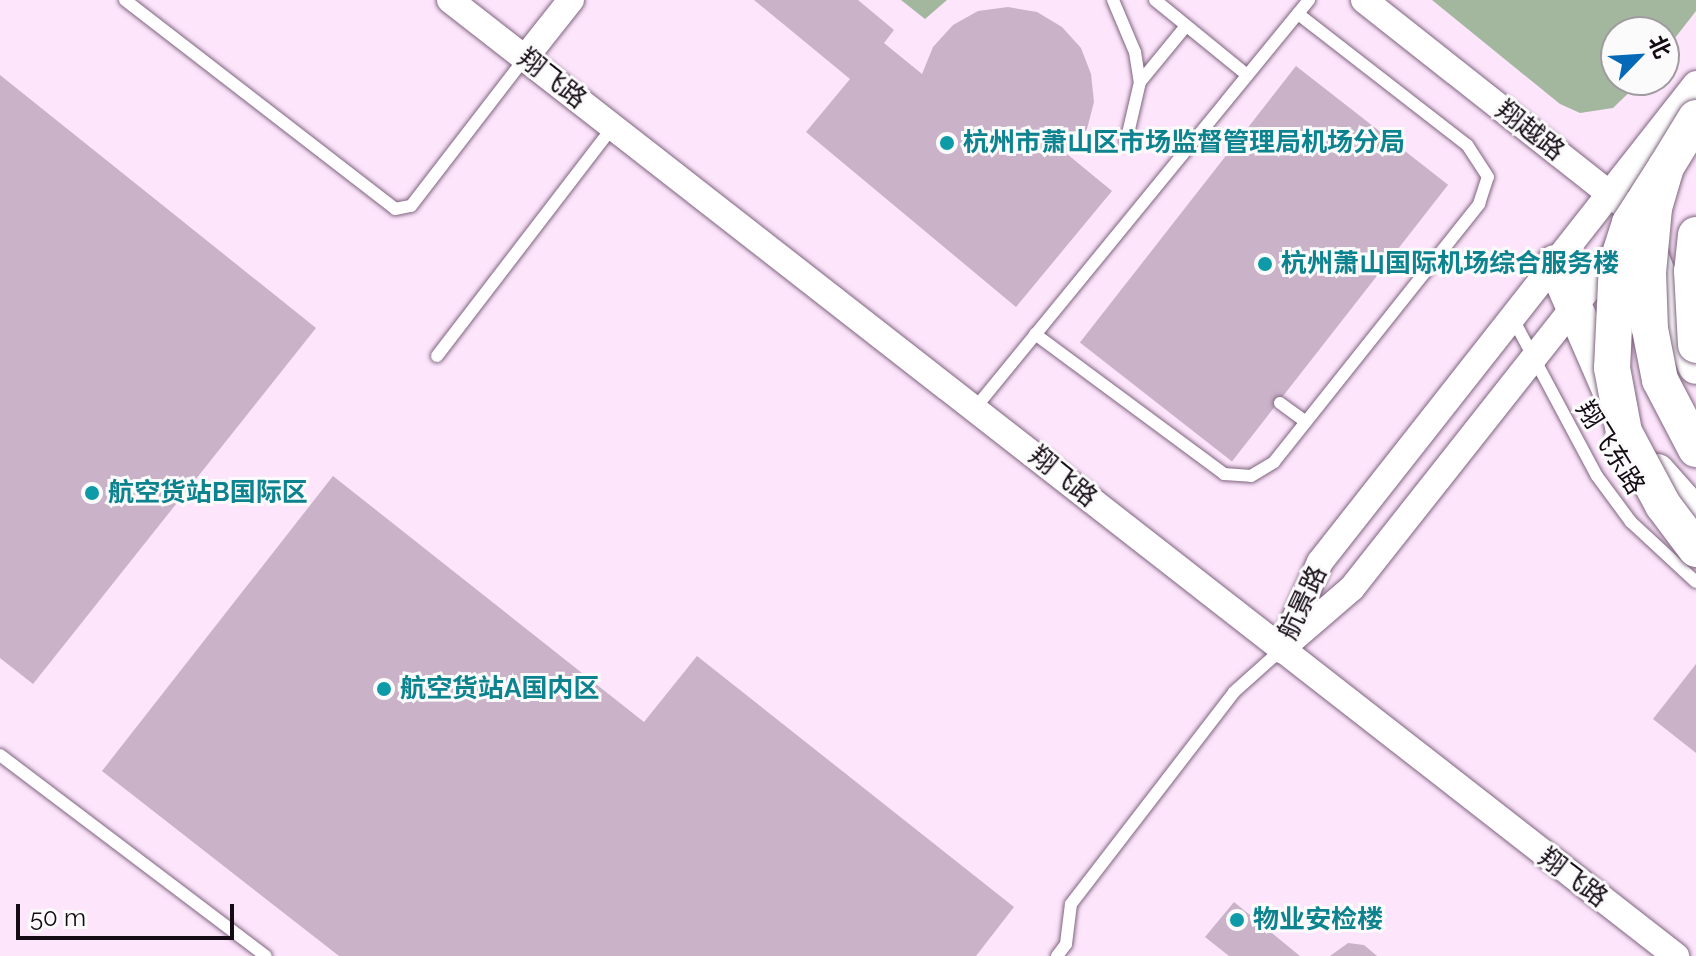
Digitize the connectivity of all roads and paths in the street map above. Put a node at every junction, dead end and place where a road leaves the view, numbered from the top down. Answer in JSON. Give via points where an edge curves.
{"nodes":[{"id":1,"x":125,"y":0,"type":"edge"},
{"id":2,"x":450,"y":0,"type":"edge"},
{"id":3,"x":571,"y":0,"type":"edge"},
{"id":4,"x":1113,"y":0,"type":"edge"},
{"id":5,"x":1155,"y":0,"type":"edge"},
{"id":6,"x":1309,"y":0,"type":"edge"},
{"id":7,"x":1364,"y":0,"type":"edge"},
{"id":8,"x":1298,"y":14,"type":"junction"},
{"id":9,"x":1186,"y":26,"type":"junction"},
{"id":10,"x":525,"y":58,"type":"junction"},
{"id":11,"x":1247,"y":75,"type":"junction"},
{"id":12,"x":1140,"y":82,"type":"junction"},
{"id":13,"x":1696,"y":84,"type":"edge"},
{"id":14,"x":1696,"y":118,"type":"edge"},
{"id":15,"x":613,"y":127,"type":"junction"},
{"id":16,"x":1126,"y":142,"type":"dead end"},
{"id":17,"x":1681,"y":159,"type":"edge"},
{"id":18,"x":1610,"y":194,"type":"junction"},
{"id":19,"x":1669,"y":234,"type":"edge"},
{"id":20,"x":1696,"y":261,"type":"edge"},
{"id":21,"x":1555,"y":263,"type":"junction"},
{"id":22,"x":1574,"y":306,"type":"junction"},
{"id":23,"x":1512,"y":317,"type":"junction"},
{"id":24,"x":1035,"y":334,"type":"junction"},
{"id":25,"x":1696,"y":345,"type":"edge"},
{"id":26,"x":437,"y":356,"type":"dead end"},
{"id":27,"x":1533,"y":358,"type":"junction"},
{"id":28,"x":1696,"y":366,"type":"edge"},
{"id":29,"x":1280,"y":403,"type":"dead end"},
{"id":30,"x":976,"y":407,"type":"junction"},
{"id":31,"x":1306,"y":422,"type":"junction"},
{"id":32,"x":1696,"y":449,"type":"edge"},
{"id":33,"x":1696,"y":516,"type":"edge"},
{"id":34,"x":1696,"y":549,"type":"edge"},
{"id":35,"x":1696,"y":582,"type":"edge"},
{"id":36,"x":1281,"y":650,"type":"junction"},
{"id":37,"x":0,"y":755,"type":"edge"},
{"id":38,"x":1668,"y":954,"type":"edge"},
{"id":39,"x":266,"y":956,"type":"edge"},
{"id":40,"x":1057,"y":956,"type":"edge"}],
"edges":[{"from":1,"to":10,"type":"lane","via":[[395,209],[411,206]]},
{"from":2,"to":10,"type":"street","name":"翔飞路"},
{"from":3,"to":10,"type":"street"},
{"from":4,"to":12,"type":"lane","via":[[1135,52]]},
{"from":5,"to":9,"type":"lane"},
{"from":6,"to":8,"type":"lane"},
{"from":7,"to":18,"type":"street","name":"翔越路"},
{"from":8,"to":11,"type":"lane"},
{"from":8,"to":31,"type":"lane","via":[[1467,145],[1488,177],[1479,204]]},
{"from":9,"to":11,"type":"lane"},
{"from":9,"to":12,"type":"lane"},
{"from":10,"to":15,"type":"street","name":"翔飞路"},
{"from":11,"to":24,"type":"lane"},
{"from":12,"to":16,"type":"lane"},
{"from":13,"to":18,"type":"street","name":"航景路"},
{"from":14,"to":17,"type":"main road","bridge":true},
{"from":15,"to":26,"type":"lane"},
{"from":15,"to":30,"type":"street","name":"翔飞路"},
{"from":17,"to":19,"type":"street","name":"航景路"},
{"from":17,"to":32,"type":"main road","bridge":true,"via":[[1653,221],[1650,329],[1660,380]]},
{"from":17,"to":34,"type":"main road","bridge":true,"via":[[1630,223],[1617,263],[1612,368],[1624,432],[1663,505]]},
{"from":18,"to":19,"type":"street","name":"翔越路"},
{"from":18,"to":21,"type":"street","name":"航景路"},
{"from":19,"to":20,"type":"lane","name":"翔越路"},
{"from":19,"to":22,"type":"street","name":"航景路"},
{"from":19,"to":25,"type":"main road","bridge":true,"via":[[1692,271]]},
{"from":19,"to":28,"type":"main road","via":[[1655,277]]},
{"from":21,"to":22,"type":"main road"},
{"from":21,"to":23,"type":"street","name":"航景路"},
{"from":22,"to":27,"type":"street","name":"航景路"},
{"from":22,"to":33,"type":"main road","via":[[1610,393],[1663,483]]},
{"from":23,"to":27,"type":"lane","name":"翔飞东路"},
{"from":23,"to":36,"type":"street","name":"航景路","via":[[1320,562]]},
{"from":24,"to":30,"type":"lane"},
{"from":24,"to":31,"type":"lane","via":[[1224,474],[1263,472]]},
{"from":27,"to":35,"type":"lane","name":"翔飞东路","via":[[1597,476],[1631,522]]},
{"from":27,"to":36,"type":"street","name":"航景路","via":[[1352,588]]},
{"from":29,"to":31,"type":"lane"},
{"from":30,"to":36,"type":"street","name":"翔飞路"},
{"from":36,"to":38,"type":"street","name":"翔飞路"},
{"from":36,"to":40,"type":"lane","via":[[1234,692],[1071,904],[1066,944]]},
{"from":37,"to":39,"type":"lane"}]}
